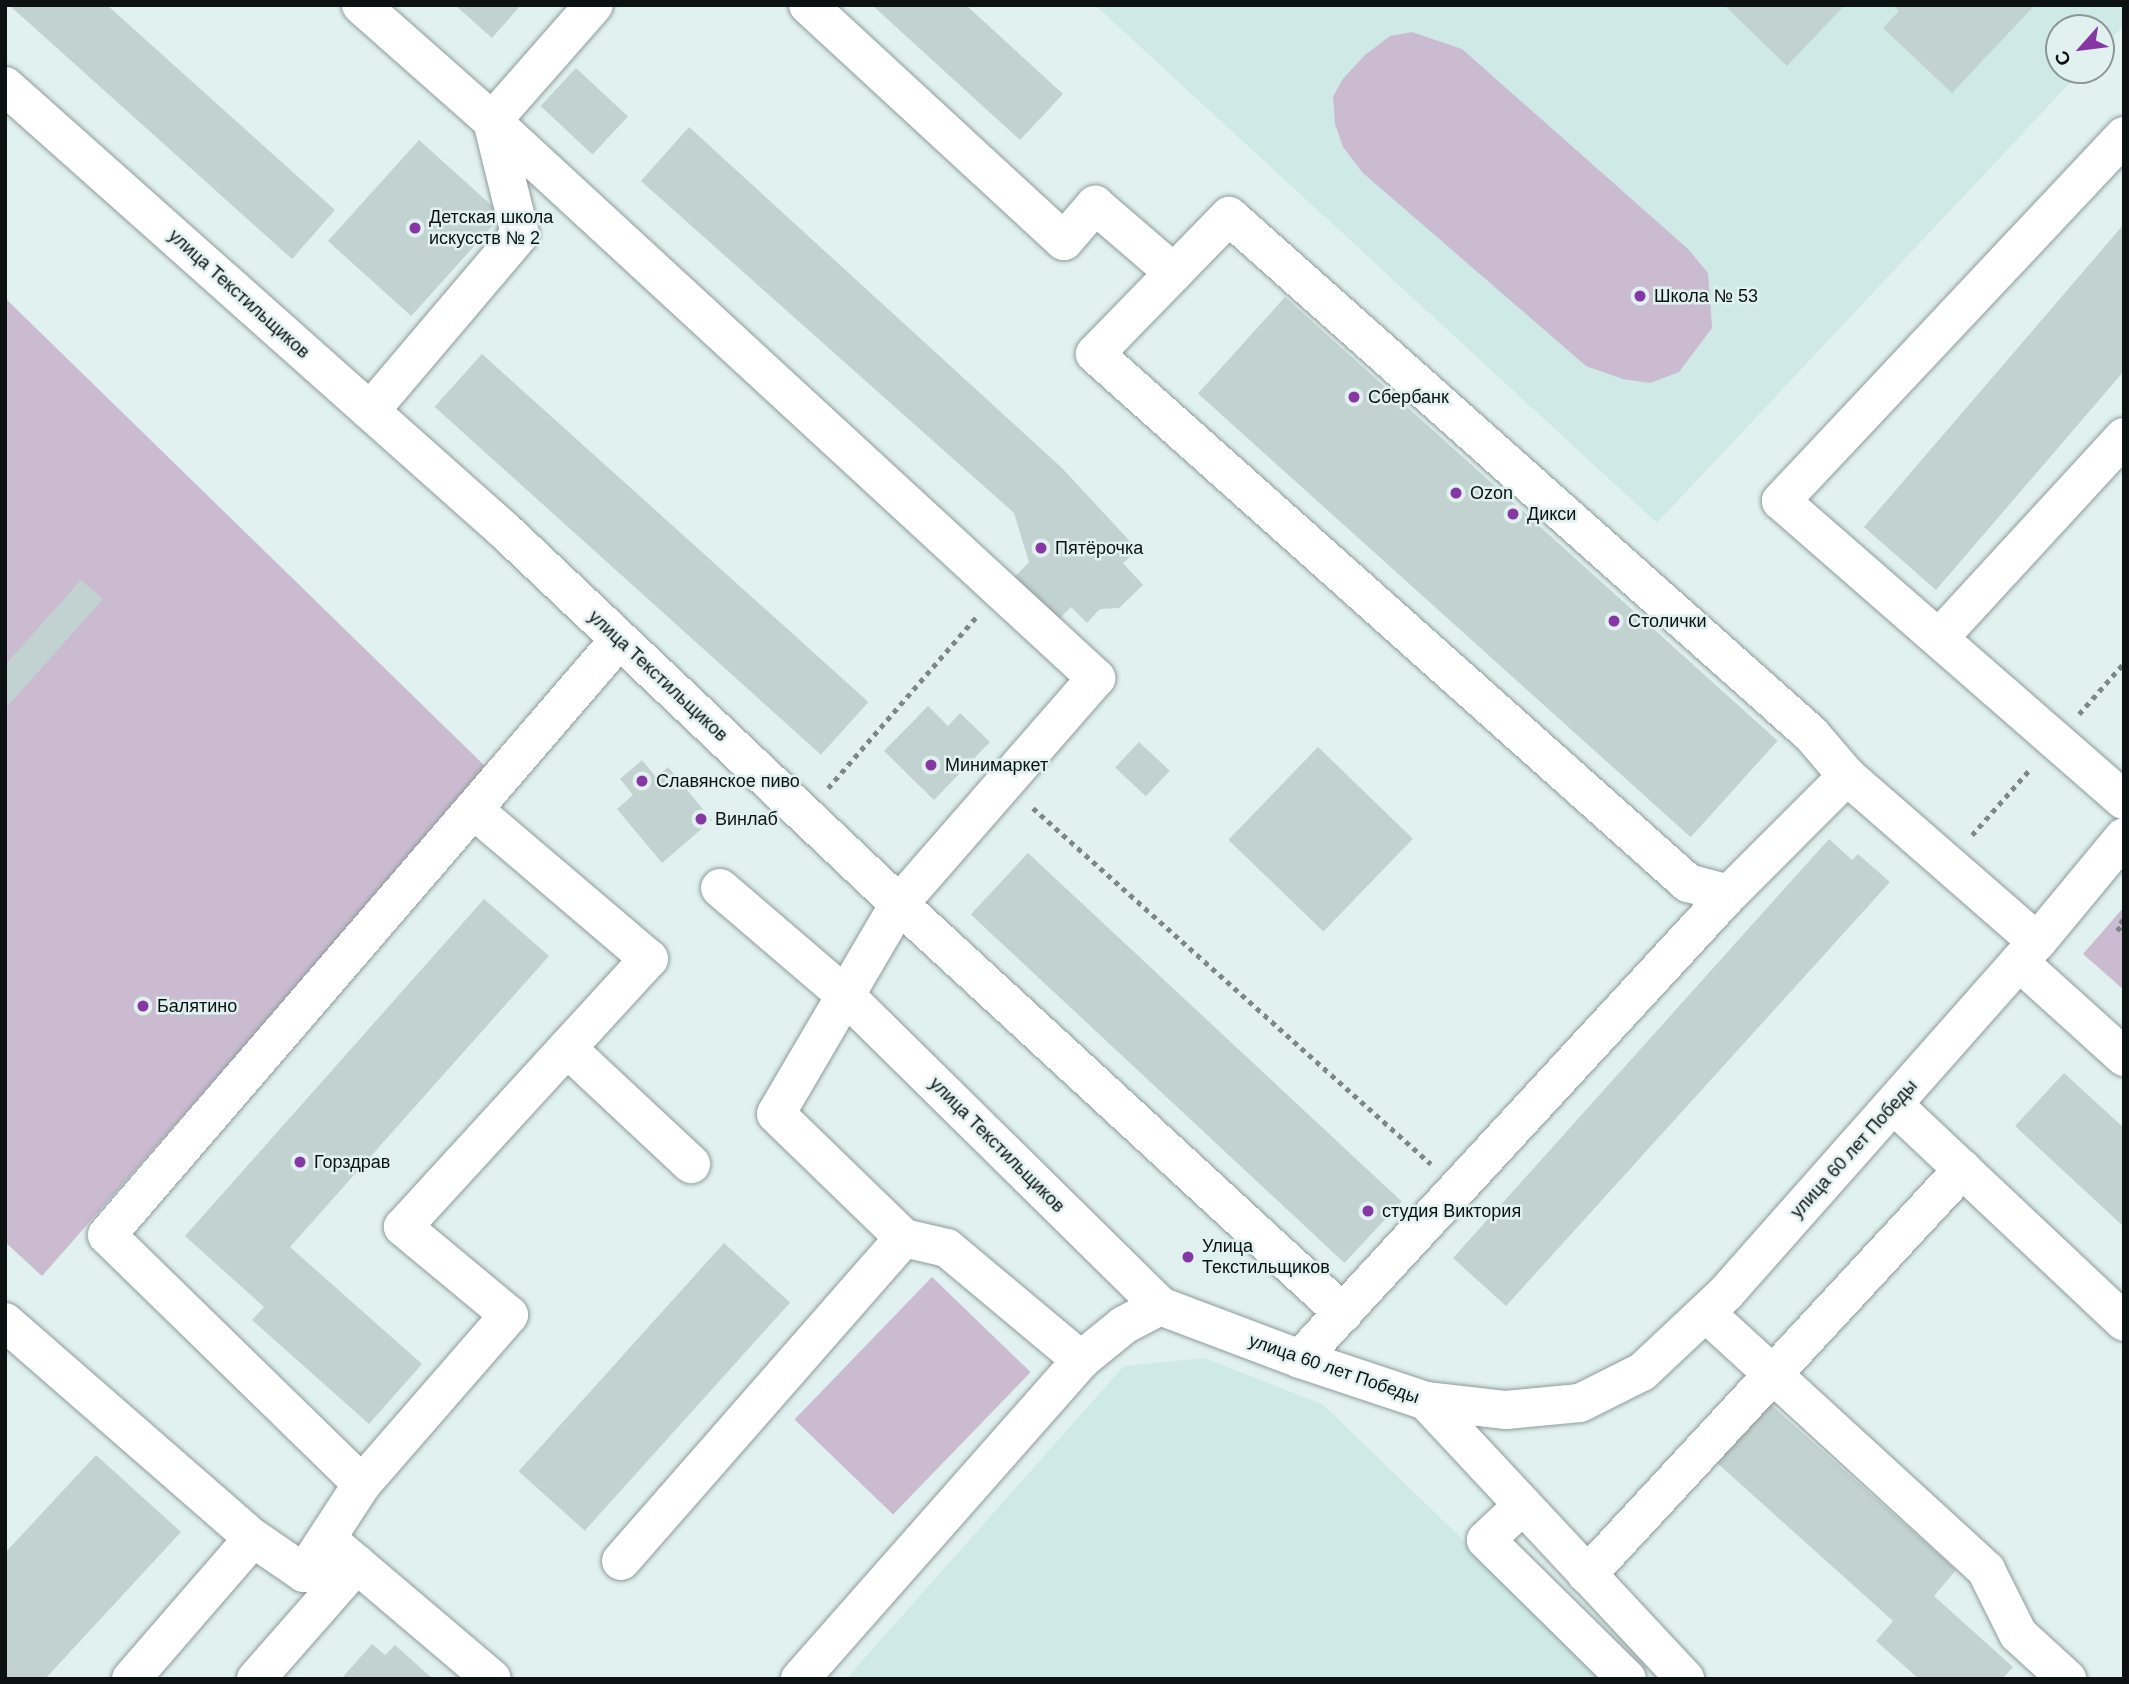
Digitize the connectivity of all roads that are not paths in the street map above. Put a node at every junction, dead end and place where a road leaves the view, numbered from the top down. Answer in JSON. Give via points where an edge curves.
{"nodes":[{"id":1,"x":361,"y":5,"type":"edge"},
{"id":2,"x":594,"y":5,"type":"edge"},
{"id":3,"x":808,"y":5,"type":"edge"},
{"id":4,"x":5,"y":86,"type":"edge"},
{"id":5,"x":492,"y":121,"type":"junction"},
{"id":6,"x":2124,"y":136,"type":"edge"},
{"id":7,"x":1174,"y":273,"type":"junction"},
{"id":8,"x":369,"y":411,"type":"junction"},
{"id":9,"x":2124,"y":437,"type":"edge"},
{"id":10,"x":1939,"y":638,"type":"junction"},
{"id":11,"x":619,"y":640,"type":"junction"},
{"id":12,"x":1847,"y":776,"type":"junction"},
{"id":13,"x":2124,"y":800,"type":"edge"},
{"id":14,"x":473,"y":809,"type":"junction"},
{"id":15,"x":2124,"y":837,"type":"edge"},
{"id":16,"x":720,"y":888,"type":"dead end"},
{"id":17,"x":1729,"y":894,"type":"junction"},
{"id":18,"x":899,"y":904,"type":"junction"},
{"id":19,"x":2028,"y":952,"type":"junction"},
{"id":20,"x":845,"y":995,"type":"junction"},
{"id":21,"x":567,"y":1048,"type":"junction"},
{"id":22,"x":2124,"y":1056,"type":"edge"},
{"id":23,"x":1894,"y":1105,"type":"junction"},
{"id":24,"x":691,"y":1164,"type":"dead end"},
{"id":25,"x":1963,"y":1169,"type":"junction"},
{"id":26,"x":904,"y":1238,"type":"junction"},
{"id":27,"x":1160,"y":1306,"type":"junction"},
{"id":28,"x":1343,"y":1313,"type":"junction"},
{"id":29,"x":1707,"y":1314,"type":"junction"},
{"id":30,"x":5,"y":1322,"type":"edge"},
{"id":31,"x":2124,"y":1322,"type":"edge"},
{"id":32,"x":1300,"y":1359,"type":"junction"},
{"id":33,"x":1081,"y":1360,"type":"junction"},
{"id":34,"x":1773,"y":1376,"type":"junction"},
{"id":35,"x":1426,"y":1401,"type":"junction"},
{"id":36,"x":362,"y":1484,"type":"junction"},
{"id":37,"x":1523,"y":1505,"type":"junction"},
{"id":38,"x":253,"y":1538,"type":"junction"},
{"id":39,"x":327,"y":1538,"type":"junction"},
{"id":40,"x":621,"y":1561,"type":"dead end"},
{"id":41,"x":357,"y":1564,"type":"junction"},
{"id":42,"x":1587,"y":1575,"type":"junction"},
{"id":43,"x":131,"y":1679,"type":"edge"},
{"id":44,"x":256,"y":1679,"type":"edge"},
{"id":45,"x":492,"y":1679,"type":"edge"},
{"id":46,"x":800,"y":1679,"type":"edge"},
{"id":47,"x":1627,"y":1679,"type":"edge"},
{"id":48,"x":1685,"y":1679,"type":"edge"},
{"id":49,"x":2067,"y":1679,"type":"edge"}],
"edges":[{"from":1,"to":5,"type":"street"},
{"from":2,"to":5,"type":"street"},
{"from":3,"to":7,"type":"street","via":[[1064,241],[1095,205]]},
{"from":4,"to":8,"type":"street","name":"улица Текстильщиков"},
{"from":5,"to":8,"type":"street","via":[[520,234]]},
{"from":5,"to":18,"type":"street","via":[[1096,678]]},
{"from":6,"to":10,"type":"street","via":[[1781,501]]},
{"from":7,"to":12,"type":"street","via":[[1229,216],[1811,734]]},
{"from":7,"to":17,"type":"street","via":[[1095,354],[1688,883]]},
{"from":8,"to":11,"type":"street","name":"улица Текстильщиков"},
{"from":9,"to":10,"type":"street"},
{"from":10,"to":13,"type":"street"},
{"from":11,"to":14,"type":"street"},
{"from":11,"to":18,"type":"street","name":"улица Текстильщиков"},
{"from":12,"to":17,"type":"street"},
{"from":12,"to":19,"type":"street","via":[[1946,864]]},
{"from":14,"to":21,"type":"street","via":[[649,959]]},
{"from":14,"to":36,"type":"street","via":[[107,1236]]},
{"from":15,"to":19,"type":"street","name":"улица 60 лет Победы"},
{"from":16,"to":20,"type":"street","name":"улица Текстильщиков"},
{"from":17,"to":28,"type":"street"},
{"from":18,"to":20,"type":"street"},
{"from":18,"to":28,"type":"street","name":"улица Текстильщиков"},
{"from":19,"to":22,"type":"street"},
{"from":19,"to":23,"type":"street","name":"улица 60 лет Победы"},
{"from":20,"to":26,"type":"street","via":[[776,1114]]},
{"from":20,"to":27,"type":"street","name":"улица Текстильщиков"},
{"from":21,"to":24,"type":"street"},
{"from":21,"to":36,"type":"street","via":[[403,1227],[509,1315]]},
{"from":23,"to":25,"type":"street"},
{"from":23,"to":29,"type":"street","name":"улица 60 лет Победы"},
{"from":25,"to":31,"type":"street"},
{"from":25,"to":34,"type":"street"},
{"from":26,"to":33,"type":"street","via":[[947,1248]]},
{"from":26,"to":40,"type":"street"},
{"from":27,"to":32,"type":"street","name":"улица 60 лет Победы"},
{"from":27,"to":33,"type":"street","via":[[1124,1325]]},
{"from":28,"to":32,"type":"street"},
{"from":29,"to":34,"type":"street"},
{"from":29,"to":35,"type":"street","name":"улица 60 лет Победы","via":[[1642,1372],[1580,1403],[1506,1410]]},
{"from":30,"to":38,"type":"street"},
{"from":32,"to":35,"type":"street","name":"улица 60 лет Победы"},
{"from":33,"to":46,"type":"street"},
{"from":34,"to":42,"type":"street"},
{"from":34,"to":49,"type":"street","via":[[1986,1570],[2018,1634]]},
{"from":35,"to":37,"type":"street"},
{"from":36,"to":39,"type":"street"},
{"from":37,"to":42,"type":"street"},
{"from":37,"to":47,"type":"street","via":[[1486,1540]]},
{"from":38,"to":39,"type":"street","via":[[304,1573]]},
{"from":38,"to":43,"type":"street"},
{"from":39,"to":41,"type":"street"},
{"from":41,"to":44,"type":"street"},
{"from":41,"to":45,"type":"street"},
{"from":42,"to":48,"type":"street"}]}
